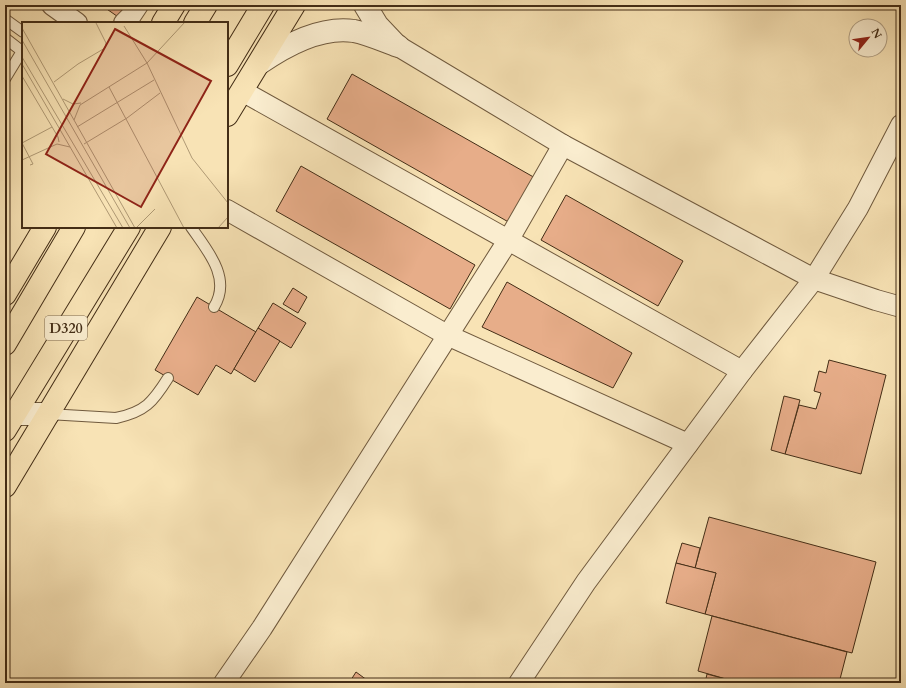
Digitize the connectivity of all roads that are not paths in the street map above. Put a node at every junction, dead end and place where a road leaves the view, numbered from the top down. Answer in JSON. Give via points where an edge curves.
{"nodes":[{"id":1,"x":52,"y":5,"type":"edge"},
{"id":2,"x":138,"y":5,"type":"edge"},
{"id":3,"x":206,"y":5,"type":"edge"},
{"id":4,"x":263,"y":5,"type":"edge"},
{"id":5,"x":294,"y":5,"type":"edge"},
{"id":6,"x":364,"y":5,"type":"edge"},
{"id":7,"x":5,"y":19,"type":"edge"},
{"id":8,"x":76,"y":22,"type":"edge"},
{"id":9,"x":125,"y":22,"type":"edge"},
{"id":10,"x":196,"y":22,"type":"edge"},
{"id":11,"x":22,"y":31,"type":"edge"},
{"id":12,"x":5,"y":38,"type":"edge"},
{"id":13,"x":398,"y":46,"type":"junction"},
{"id":14,"x":22,"y":51,"type":"edge"},
{"id":15,"x":228,"y":63,"type":"edge"},
{"id":16,"x":260,"y":63,"type":"junction"},
{"id":17,"x":5,"y":79,"type":"edge"},
{"id":18,"x":234,"y":98,"type":"edge"},
{"id":19,"x":228,"y":113,"type":"edge"},
{"id":20,"x":901,"y":125,"type":"edge"},
{"id":21,"x":563,"y":145,"type":"junction"},
{"id":22,"x":228,"y":211,"type":"edge"},
{"id":23,"x":43,"y":228,"type":"edge"},
{"id":24,"x":73,"y":228,"type":"edge"},
{"id":25,"x":128,"y":228,"type":"edge"},
{"id":26,"x":159,"y":228,"type":"edge"},
{"id":27,"x":192,"y":228,"type":"edge"},
{"id":28,"x":508,"y":239,"type":"junction"},
{"id":29,"x":45,"y":277,"type":"junction"},
{"id":30,"x":814,"y":279,"type":"junction"},
{"id":31,"x":5,"y":294,"type":"edge"},
{"id":32,"x":214,"y":307,"type":"dead end"},
{"id":33,"x":901,"y":307,"type":"edge"},
{"id":34,"x":5,"y":315,"type":"edge"},
{"id":35,"x":446,"y":336,"type":"junction"},
{"id":36,"x":5,"y":344,"type":"edge"},
{"id":37,"x":742,"y":371,"type":"junction"},
{"id":38,"x":168,"y":378,"type":"dead end"},
{"id":39,"x":48,"y":414,"type":"junction"},
{"id":40,"x":10,"y":422,"type":"edge"},
{"id":41,"x":688,"y":444,"type":"junction"},
{"id":42,"x":5,"y":486,"type":"edge"},
{"id":43,"x":224,"y":683,"type":"edge"},
{"id":44,"x":519,"y":683,"type":"edge"}],
"edges":[{"from":1,"to":8,"type":"street"},
{"from":2,"to":9,"type":"street"},
{"from":3,"to":10,"type":"main road"},
{"from":4,"to":15,"type":"main road"},
{"from":5,"to":16,"type":"main road"},
{"from":6,"to":13,"type":"street","via":[[377,25]]},
{"from":7,"to":11,"type":"lane"},
{"from":12,"to":14,"type":"lane"},
{"from":13,"to":16,"type":"street","via":[[353,31],[330,32],[283,47]]},
{"from":13,"to":21,"type":"street"},
{"from":14,"to":17,"type":"lane"},
{"from":16,"to":18,"type":"main road"},
{"from":18,"to":19,"type":"main road"},
{"from":18,"to":28,"type":"street"},
{"from":20,"to":30,"type":"street","via":[[858,208]]},
{"from":21,"to":28,"type":"street"},
{"from":21,"to":30,"type":"street"},
{"from":22,"to":35,"type":"street"},
{"from":23,"to":31,"type":"main road"},
{"from":24,"to":29,"type":"main road","number":"D320"},
{"from":25,"to":40,"type":"main road","number":"D320"},
{"from":26,"to":39,"type":"main road"},
{"from":27,"to":32,"type":"lane","via":[[209,253],[220,276],[221,288]]},
{"from":28,"to":35,"type":"street"},
{"from":28,"to":37,"type":"street"},
{"from":29,"to":34,"type":"main road"},
{"from":29,"to":36,"type":"main road","number":"D320"},
{"from":30,"to":33,"type":"street"},
{"from":30,"to":37,"type":"street"},
{"from":35,"to":41,"type":"street"},
{"from":35,"to":43,"type":"street","via":[[262,628]]},
{"from":37,"to":41,"type":"street"},
{"from":38,"to":39,"type":"lane","via":[[145,409],[125,416],[116,418]]},
{"from":39,"to":40,"type":"street"},
{"from":39,"to":42,"type":"main road"},
{"from":41,"to":44,"type":"street","via":[[586,582]]}]}
